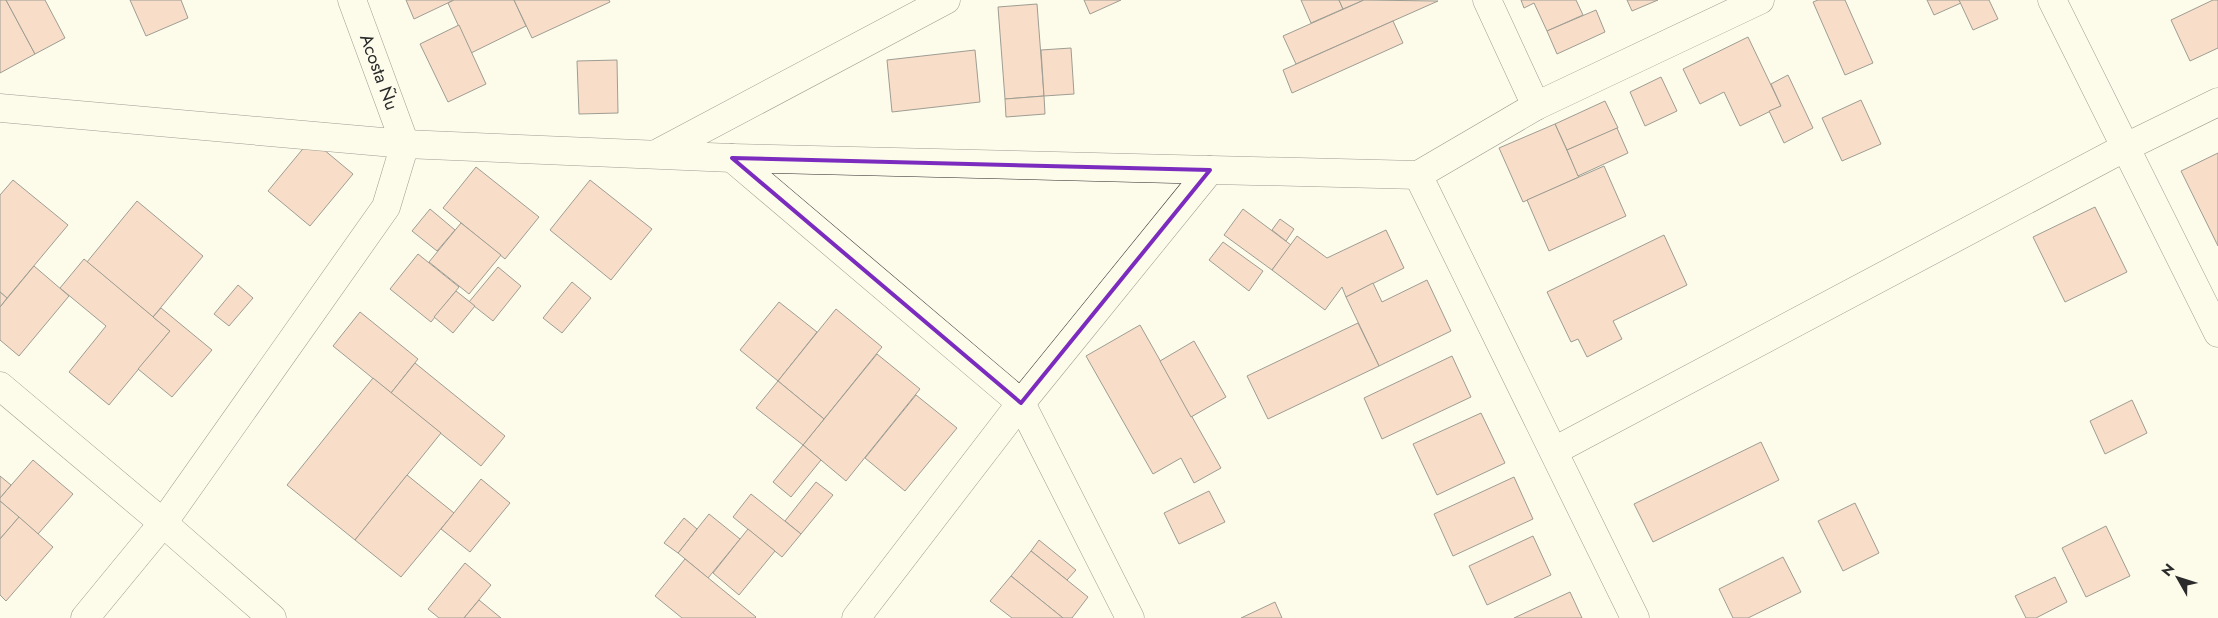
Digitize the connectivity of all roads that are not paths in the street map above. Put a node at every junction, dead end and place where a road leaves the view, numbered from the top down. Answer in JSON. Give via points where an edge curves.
{"nodes":[{"id":1,"x":352,"y":0,"type":"edge"},
{"id":2,"x":946,"y":0,"type":"edge"},
{"id":3,"x":1487,"y":0,"type":"edge"},
{"id":4,"x":1760,"y":0,"type":"edge"},
{"id":5,"x":2052,"y":0,"type":"edge"},
{"id":6,"x":2218,"y":102,"type":"edge"},
{"id":7,"x":1536,"y":106,"type":"junction"},
{"id":8,"x":0,"y":108,"type":"edge"},
{"id":9,"x":405,"y":144,"type":"junction"},
{"id":10,"x":2126,"y":147,"type":"junction"},
{"id":11,"x":655,"y":155,"type":"junction"},
{"id":12,"x":732,"y":158,"type":"junction"},
{"id":13,"x":1210,"y":170,"type":"junction"},
{"id":14,"x":1418,"y":175,"type":"junction"},
{"id":15,"x":2218,"y":333,"type":"edge"},
{"id":16,"x":0,"y":386,"type":"edge"},
{"id":17,"x":1021,"y":403,"type":"junction"},
{"id":18,"x":1554,"y":451,"type":"junction"},
{"id":19,"x":163,"y":522,"type":"junction"},
{"id":20,"x":85,"y":618,"type":"edge"},
{"id":21,"x":272,"y":618,"type":"edge"},
{"id":22,"x":856,"y":618,"type":"edge"},
{"id":23,"x":1130,"y":618,"type":"edge"},
{"id":24,"x":1635,"y":618,"type":"edge"}],
"edges":[{"from":1,"to":9,"type":"street","name":"Acosta Ñu"},
{"from":2,"to":11,"type":"street"},
{"from":3,"to":7,"type":"street"},
{"from":4,"to":7,"type":"street"},
{"from":5,"to":10,"type":"street"},
{"from":6,"to":10,"type":"street"},
{"from":7,"to":14,"type":"street"},
{"from":8,"to":9,"type":"street"},
{"from":9,"to":11,"type":"street"},
{"from":9,"to":19,"type":"street","via":[[386,207]]},
{"from":10,"to":15,"type":"street"},
{"from":10,"to":18,"type":"street"},
{"from":11,"to":12,"type":"street"},
{"from":12,"to":13,"type":"street"},
{"from":12,"to":17,"type":"street"},
{"from":13,"to":14,"type":"street"},
{"from":13,"to":17,"type":"street"},
{"from":14,"to":18,"type":"street"},
{"from":16,"to":19,"type":"street"},
{"from":17,"to":22,"type":"street"},
{"from":17,"to":23,"type":"street"},
{"from":18,"to":24,"type":"street"},
{"from":19,"to":20,"type":"street"},
{"from":19,"to":21,"type":"street"}]}
